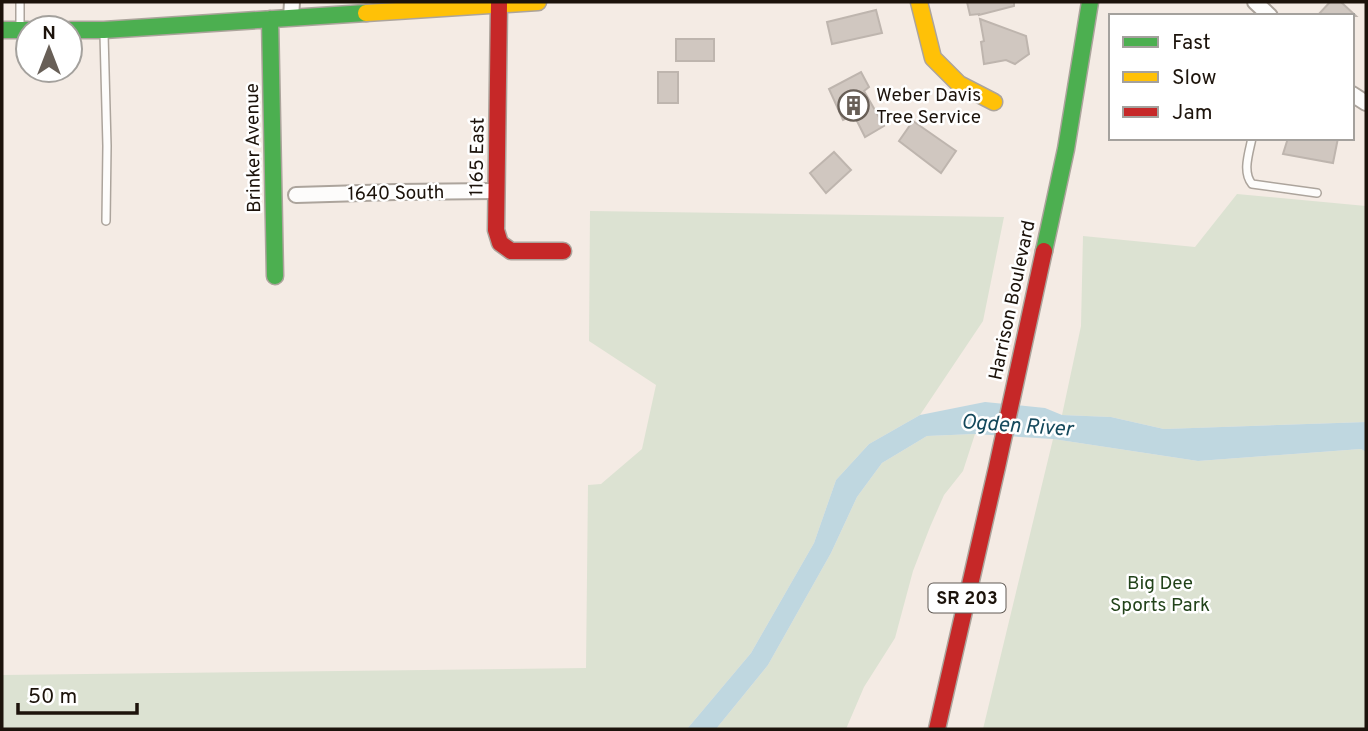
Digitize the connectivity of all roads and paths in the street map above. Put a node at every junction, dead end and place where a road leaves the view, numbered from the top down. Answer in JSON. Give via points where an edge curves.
{"nodes":[{"id":1,"x":538,"y":2,"type":"edge"},
{"id":2,"x":919,"y":2,"type":"edge"},
{"id":3,"x":1090,"y":2,"type":"edge"},
{"id":4,"x":499,"y":4,"type":"junction"},
{"id":5,"x":292,"y":10,"type":"edge"},
{"id":6,"x":270,"y":19,"type":"junction"},
{"id":7,"x":84,"y":30,"type":"edge"},
{"id":8,"x":104,"y":30,"type":"junction"},
{"id":9,"x":994,"y":102,"type":"dead end"},
{"id":10,"x":1252,"y":140,"type":"edge"},
{"id":11,"x":496,"y":191,"type":"junction"},
{"id":12,"x":1317,"y":193,"type":"dead end"},
{"id":13,"x":296,"y":195,"type":"dead end"},
{"id":14,"x":106,"y":221,"type":"dead end"},
{"id":15,"x":563,"y":251,"type":"dead end"},
{"id":16,"x":275,"y":276,"type":"dead end"},
{"id":17,"x":937,"y":729,"type":"edge"}],
"edges":[{"from":1,"to":4,"type":"street"},
{"from":2,"to":9,"type":"street","via":[[933,58],[959,85]]},
{"from":3,"to":17,"type":"street","name":"Harrison Boulevard","number":"SR 203","via":[[1068,138]]},
{"from":4,"to":5,"type":"street"},
{"from":4,"to":11,"type":"street","name":"1165 East"},
{"from":5,"to":6,"type":"street"},
{"from":6,"to":8,"type":"street"},
{"from":6,"to":16,"type":"street","name":"Brinker Avenue"},
{"from":7,"to":8,"type":"street"},
{"from":8,"to":14,"type":"lane"},
{"from":10,"to":12,"type":"lane","via":[[1246,167],[1252,184]]},
{"from":11,"to":13,"type":"street","name":"1640 South"},
{"from":11,"to":15,"type":"street","name":"1165 East","via":[[496,230],[504,248]]}]}
